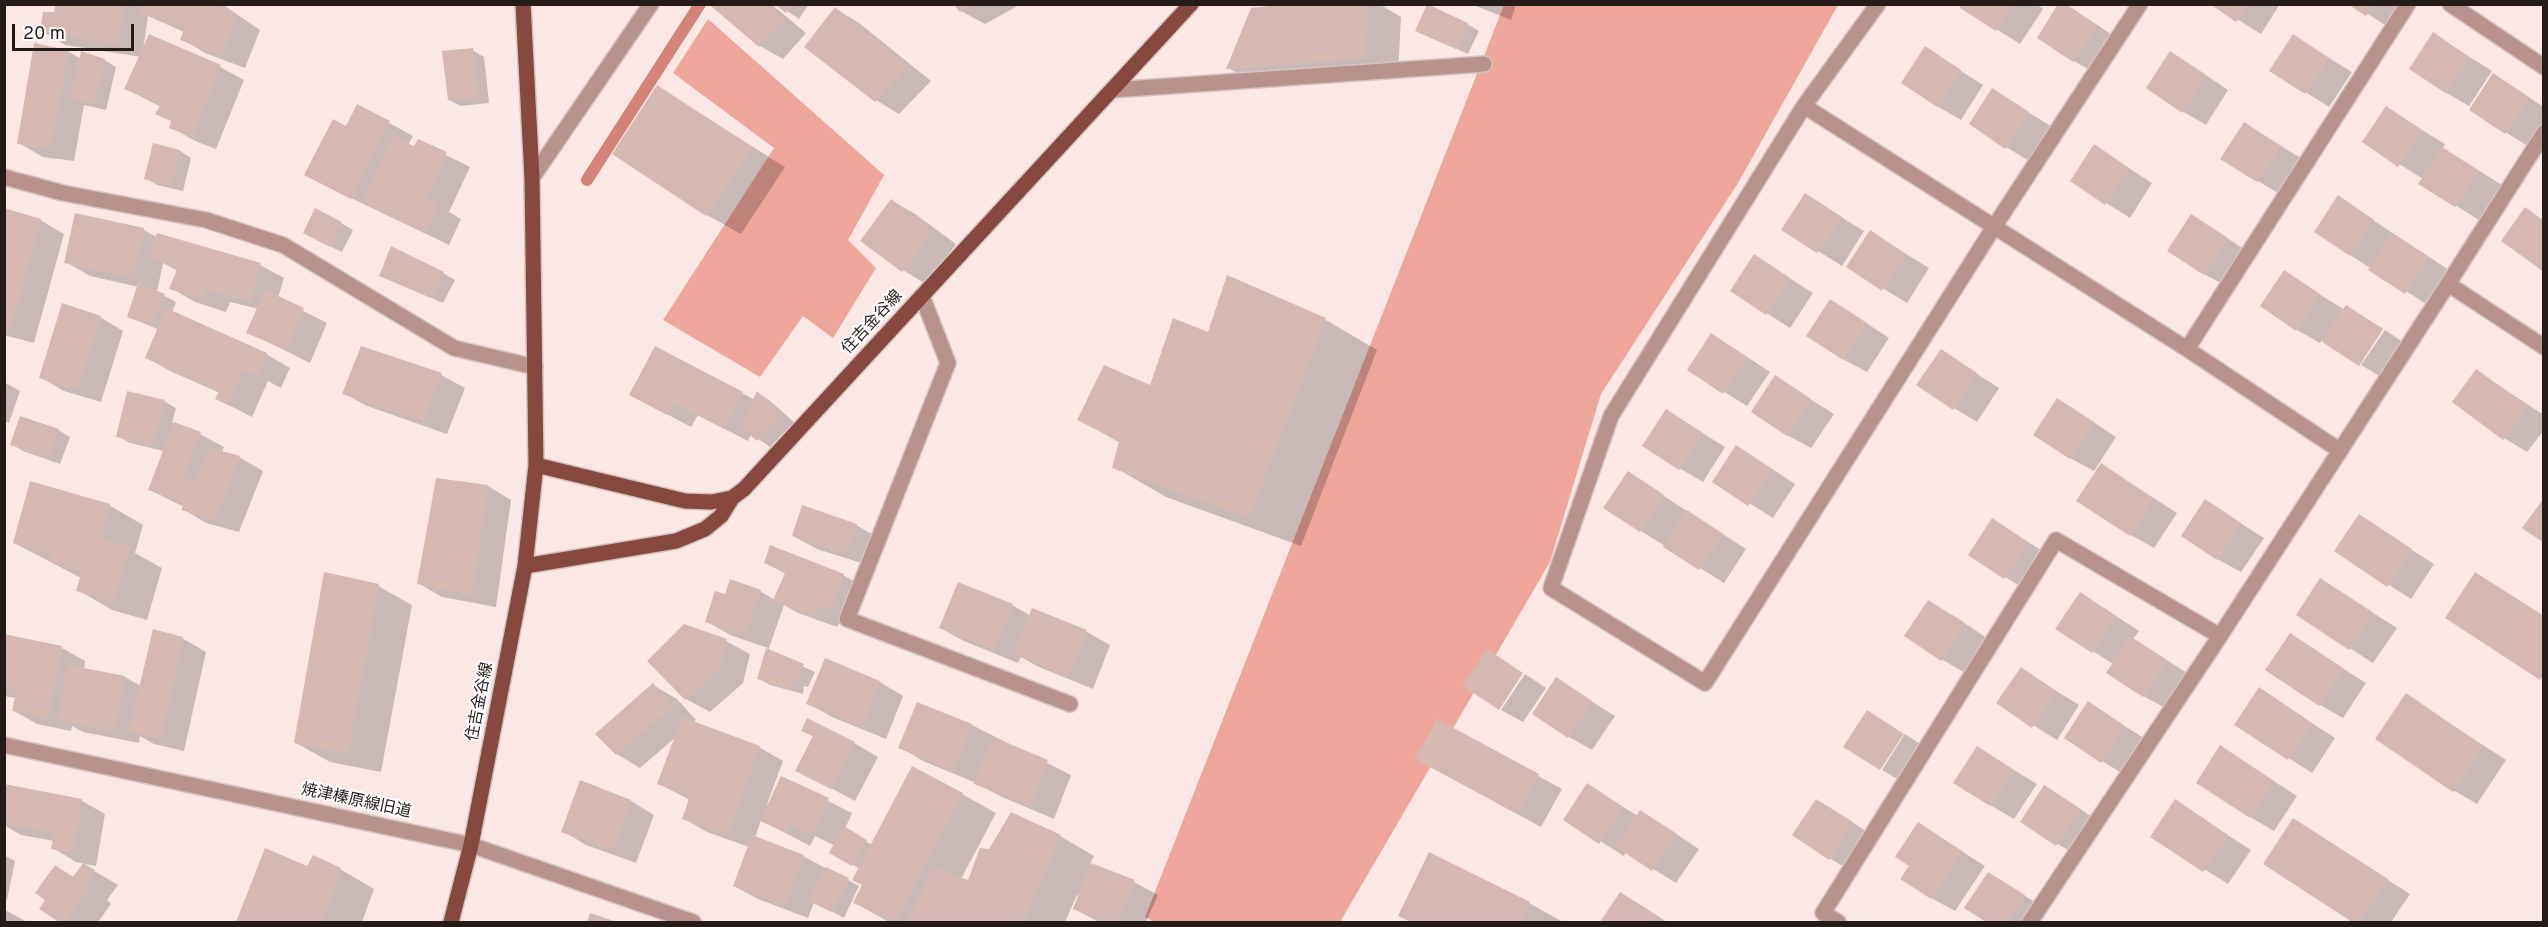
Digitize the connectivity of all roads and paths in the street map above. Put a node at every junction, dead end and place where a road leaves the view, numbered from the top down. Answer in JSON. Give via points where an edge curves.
{"nodes":[{"id":1,"x":524,"y":4,"type":"edge"},
{"id":2,"x":651,"y":4,"type":"edge"},
{"id":3,"x":1191,"y":4,"type":"edge"},
{"id":4,"x":1878,"y":4,"type":"edge"},
{"id":5,"x":2139,"y":4,"type":"edge"},
{"id":6,"x":2408,"y":4,"type":"edge"},
{"id":7,"x":2450,"y":4,"type":"edge"},
{"id":8,"x":1484,"y":64,"type":"dead end"},
{"id":9,"x":2544,"y":67,"type":"edge"},
{"id":10,"x":1112,"y":90,"type":"junction"},
{"id":11,"x":1804,"y":106,"type":"junction"},
{"id":12,"x":2544,"y":133,"type":"edge"},
{"id":13,"x":4,"y":177,"type":"edge"},
{"id":14,"x":532,"y":178,"type":"junction"},
{"id":15,"x":1994,"y":227,"type":"junction"},
{"id":16,"x":2448,"y":284,"type":"junction"},
{"id":17,"x":922,"y":296,"type":"junction"},
{"id":18,"x":2544,"y":347,"type":"edge"},
{"id":19,"x":2187,"y":349,"type":"junction"},
{"id":20,"x":535,"y":367,"type":"junction"},
{"id":21,"x":2339,"y":450,"type":"junction"},
{"id":22,"x":536,"y":465,"type":"junction"},
{"id":23,"x":732,"y":498,"type":"junction"},
{"id":24,"x":525,"y":566,"type":"junction"},
{"id":25,"x":2220,"y":636,"type":"junction"},
{"id":26,"x":1070,"y":704,"type":"dead end"},
{"id":27,"x":4,"y":745,"type":"edge"},
{"id":28,"x":471,"y":845,"type":"junction"},
{"id":29,"x":451,"y":922,"type":"edge"},
{"id":30,"x":693,"y":922,"type":"edge"},
{"id":31,"x":1838,"y":922,"type":"edge"},
{"id":32,"x":2030,"y":922,"type":"edge"}],
"edges":[{"from":1,"to":14,"type":"main road","name":"住吉金谷線"},
{"from":2,"to":14,"type":"street"},
{"from":3,"to":10,"type":"main road","name":"住吉金谷線"},
{"from":4,"to":11,"type":"street"},
{"from":5,"to":15,"type":"street"},
{"from":6,"to":19,"type":"street"},
{"from":7,"to":9,"type":"street"},
{"from":8,"to":10,"type":"street"},
{"from":10,"to":17,"type":"main road","name":"住吉金谷線"},
{"from":11,"to":15,"type":"street"},
{"from":11,"to":15,"type":"street","via":[[1611,416],[1551,588],[1705,683]]},
{"from":12,"to":16,"type":"street"},
{"from":13,"to":20,"type":"street","via":[[63,193],[206,220],[283,245],[454,348]]},
{"from":14,"to":20,"type":"main road","name":"住吉金谷線"},
{"from":15,"to":19,"type":"street"},
{"from":16,"to":18,"type":"street"},
{"from":16,"to":21,"type":"street"},
{"from":17,"to":23,"type":"main road","name":"住吉金谷線"},
{"from":17,"to":26,"type":"street","via":[[948,363],[847,619]]},
{"from":19,"to":21,"type":"street"},
{"from":20,"to":22,"type":"main road","name":"住吉金谷線"},
{"from":21,"to":25,"type":"street"},
{"from":22,"to":23,"type":"main road","via":[[685,501]]},
{"from":22,"to":24,"type":"main road","name":"住吉金谷線"},
{"from":23,"to":24,"type":"main road","name":"住吉金谷線","via":[[721,516],[705,529],[675,541]]},
{"from":24,"to":28,"type":"main road","name":"住吉金谷線"},
{"from":25,"to":31,"type":"street","via":[[2056,540],[1823,913]]},
{"from":25,"to":32,"type":"street"},
{"from":27,"to":28,"type":"street","name":"焼津榛原線旧道"},
{"from":28,"to":29,"type":"main road","name":"住吉金谷線"},
{"from":28,"to":30,"type":"street","name":"焼津榛原線旧道"}]}
